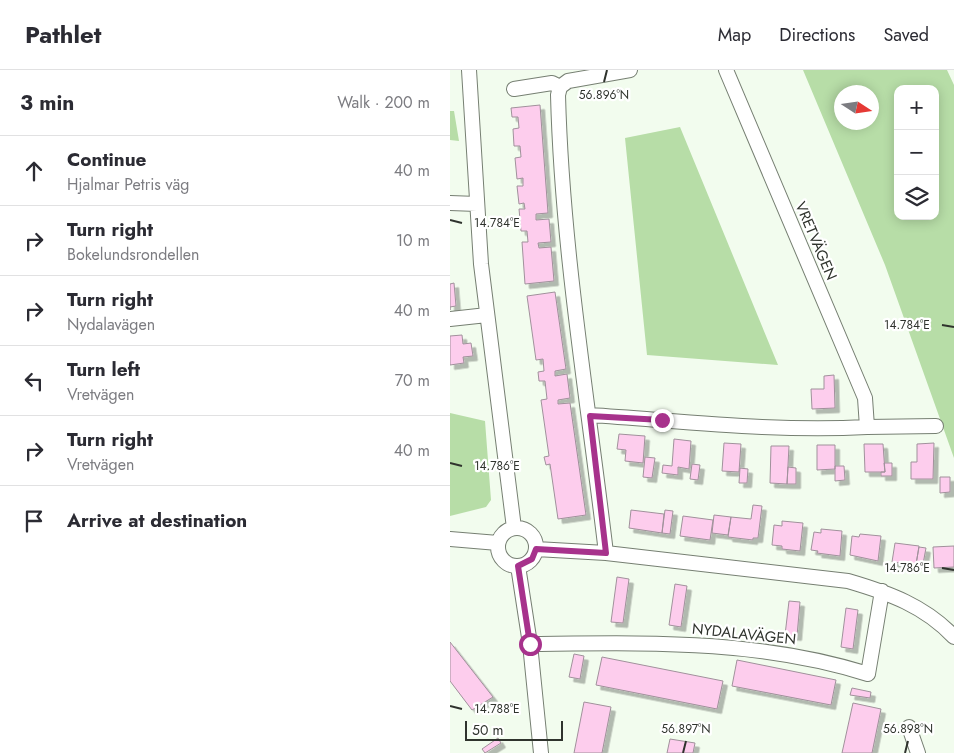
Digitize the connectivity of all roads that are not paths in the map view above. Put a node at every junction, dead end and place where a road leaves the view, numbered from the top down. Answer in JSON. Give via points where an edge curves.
{"nodes":[{"id":1,"x":469,"y":70,"type":"edge"},
{"id":2,"x":630,"y":70,"type":"edge"},
{"id":3,"x":726,"y":70,"type":"edge"},
{"id":4,"x":560,"y":87,"type":"junction"},
{"id":5,"x":514,"y":89,"type":"dead end"},
{"id":6,"x":450,"y":203,"type":"edge"},
{"id":7,"x":477,"y":204,"type":"junction"},
{"id":8,"x":487,"y":315,"type":"junction"},
{"id":9,"x":450,"y":319,"type":"edge"},
{"id":10,"x":590,"y":416,"type":"junction"},
{"id":11,"x":936,"y":426,"type":"dead end"},
{"id":12,"x":867,"y":427,"type":"junction"},
{"id":13,"x":514,"y":528,"type":"junction"},
{"id":14,"x":450,"y":539,"type":"edge"},
{"id":15,"x":498,"y":543,"type":"junction"},
{"id":16,"x":536,"y":549,"type":"junction"},
{"id":17,"x":606,"y":553,"type":"junction"},
{"id":18,"x":518,"y":566,"type":"junction"},
{"id":19,"x":882,"y":591,"type":"junction"},
{"id":20,"x":954,"y":637,"type":"edge"},
{"id":21,"x":530,"y":644,"type":"junction"},
{"id":22,"x":909,"y":726,"type":"dead end"},
{"id":23,"x":541,"y":753,"type":"edge"},
{"id":24,"x":918,"y":753,"type":"edge"}],
"edges":[{"from":1,"to":7,"type":"street"},
{"from":2,"to":4,"type":"street","via":[[568,81]]},
{"from":3,"to":12,"type":"street","name":"VRETVÄGEN","via":[[864,398]]},
{"from":4,"to":5,"type":"street","via":[[552,83]]},
{"from":4,"to":10,"type":"street","via":[[559,118],[568,247]]},
{"from":6,"to":7,"type":"street"},
{"from":7,"to":8,"type":"street"},
{"from":8,"to":9,"type":"street"},
{"from":8,"to":13,"type":"street"},
{"from":10,"to":12,"type":"street","via":[[731,427]]},
{"from":10,"to":17,"type":"street"},
{"from":11,"to":12,"type":"street"},
{"from":13,"to":15,"type":"street","via":[[503,533]]},
{"from":13,"to":16,"type":"street","via":[[530,533]]},
{"from":14,"to":15,"type":"street"},
{"from":15,"to":18,"type":"street","via":[[502,559]]},
{"from":16,"to":17,"type":"street"},
{"from":16,"to":18,"type":"street","via":[[532,559]]},
{"from":17,"to":19,"type":"street","via":[[848,582]]},
{"from":18,"to":21,"type":"street"},
{"from":19,"to":20,"type":"street","via":[[939,621]]},
{"from":19,"to":21,"type":"street","name":"NYDALAVÄGEN","via":[[868,674],[805,657],[709,644]]},
{"from":21,"to":23,"type":"street"},
{"from":22,"to":24,"type":"street"}]}
